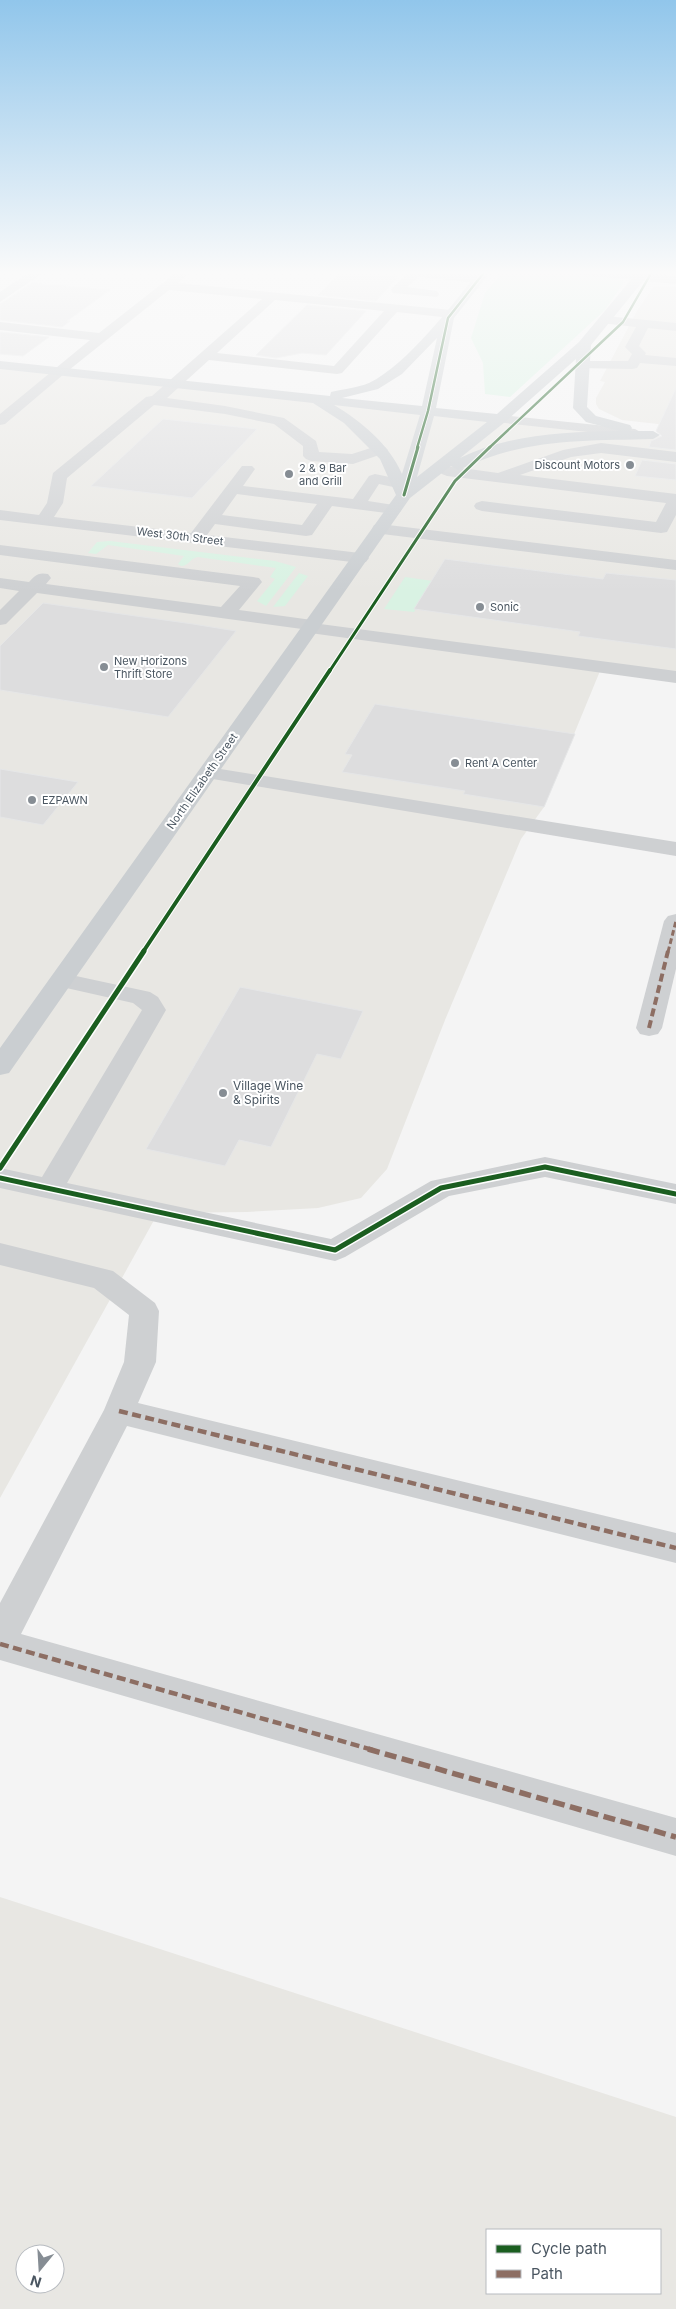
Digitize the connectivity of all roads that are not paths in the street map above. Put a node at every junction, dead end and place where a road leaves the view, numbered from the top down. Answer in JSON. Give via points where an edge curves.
{"nodes":[{"id":1,"x":51,"y":378,"type":"edge"},
{"id":2,"x":119,"y":378,"type":"edge"},
{"id":3,"x":182,"y":378,"type":"edge"},
{"id":4,"x":387,"y":378,"type":"edge"},
{"id":5,"x":435,"y":378,"type":"edge"},
{"id":6,"x":547,"y":378,"type":"edge"},
{"id":7,"x":581,"y":378,"type":"edge"},
{"id":8,"x":175,"y":384,"type":"junction"},
{"id":9,"x":156,"y":400,"type":"junction"},
{"id":10,"x":315,"y":400,"type":"junction"},
{"id":11,"x":428,"y":411,"type":"junction"},
{"id":12,"x":500,"y":419,"type":"junction"},
{"id":13,"x":0,"y":421,"type":"edge"},
{"id":14,"x":661,"y":436,"type":"junction"},
{"id":15,"x":380,"y":450,"type":"junction"},
{"id":16,"x":676,"y":457,"type":"edge"},
{"id":17,"x":248,"y":469,"type":"dead end"},
{"id":18,"x":447,"y":471,"type":"junction"},
{"id":19,"x":499,"y":478,"type":"junction"},
{"id":20,"x":233,"y":489,"type":"junction"},
{"id":21,"x":399,"y":496,"type":"junction"},
{"id":22,"x":328,"y":501,"type":"junction"},
{"id":23,"x":357,"y":504,"type":"junction"},
{"id":24,"x":482,"y":506,"type":"junction"},
{"id":25,"x":0,"y":515,"type":"edge"},
{"id":26,"x":211,"y":518,"type":"junction"},
{"id":27,"x":44,"y":520,"type":"junction"},
{"id":28,"x":257,"y":524,"type":"junction"},
{"id":29,"x":95,"y":526,"type":"junction"},
{"id":30,"x":661,"y":528,"type":"junction"},
{"id":31,"x":380,"y":529,"type":"junction"},
{"id":32,"x":306,"y":531,"type":"junction"},
{"id":33,"x":196,"y":538,"type":"junction"},
{"id":34,"x":462,"y":540,"type":"junction"},
{"id":35,"x":240,"y":543,"type":"junction"},
{"id":36,"x":291,"y":549,"type":"junction"},
{"id":37,"x":0,"y":550,"type":"edge"},
{"id":38,"x":63,"y":558,"type":"junction"},
{"id":39,"x":360,"y":558,"type":"junction"},
{"id":40,"x":649,"y":562,"type":"junction"},
{"id":41,"x":676,"y":565,"type":"edge"},
{"id":42,"x":0,"y":583,"type":"edge"},
{"id":43,"x":33,"y":587,"type":"junction"},
{"id":44,"x":226,"y":613,"type":"junction"},
{"id":45,"x":0,"y":620,"type":"edge"},
{"id":46,"x":311,"y":626,"type":"junction"},
{"id":47,"x":676,"y":677,"type":"edge"},
{"id":48,"x":208,"y":773,"type":"junction"},
{"id":49,"x":676,"y":849,"type":"edge"},
{"id":50,"x":676,"y":921,"type":"edge"},
{"id":51,"x":62,"y":980,"type":"junction"},
{"id":52,"x":649,"y":1028,"type":"dead end"},
{"id":53,"x":0,"y":1067,"type":"edge"},
{"id":54,"x":0,"y":1178,"type":"edge"},
{"id":55,"x":49,"y":1189,"type":"junction"},
{"id":56,"x":676,"y":1194,"type":"edge"},
{"id":57,"x":0,"y":1254,"type":"edge"},
{"id":58,"x":119,"y":1410,"type":"junction"},
{"id":59,"x":676,"y":1548,"type":"edge"},
{"id":60,"x":0,"y":1638,"type":"edge"},
{"id":61,"x":0,"y":1644,"type":"edge"},
{"id":62,"x":676,"y":1837,"type":"edge"}],
"edges":[{"from":1,"to":13,"type":"street"},
{"from":2,"to":8,"type":"main road"},
{"from":3,"to":8,"type":"street"},
{"from":4,"to":10,"type":"main road","via":[[374,386]]},
{"from":5,"to":11,"type":"main road","name":"North Elizabeth Street"},
{"from":6,"to":12,"type":"main road","name":"North Elizabeth Street"},
{"from":7,"to":14,"type":"main road","via":[[580,408],[591,418]]},
{"from":8,"to":9,"type":"street"},
{"from":8,"to":10,"type":"main road"},
{"from":9,"to":15,"type":"street","via":[[279,421],[311,444],[311,456],[353,459]]},
{"from":9,"to":27,"type":"street","via":[[151,400],[60,476],[55,503]]},
{"from":10,"to":11,"type":"main road"},
{"from":10,"to":15,"type":"main road","via":[[349,420]]},
{"from":11,"to":12,"type":"main road"},
{"from":11,"to":21,"type":"main road","name":"North Elizabeth Street"},
{"from":12,"to":14,"type":"street"},
{"from":12,"to":21,"type":"main road","name":"North Elizabeth Street"},
{"from":14,"to":18,"type":"main road","via":[[547,438],[505,445],[476,455]]},
{"from":15,"to":21,"type":"main road","via":[[387,457]]},
{"from":16,"to":19,"type":"street","via":[[601,448],[568,453]]},
{"from":17,"to":20,"type":"street"},
{"from":18,"to":19,"type":"street"},
{"from":18,"to":21,"type":"main road"},
{"from":19,"to":24,"type":"street"},
{"from":19,"to":30,"type":"street","via":[[676,499]]},
{"from":20,"to":22,"type":"street"},
{"from":20,"to":26,"type":"street"},
{"from":21,"to":23,"type":"street"},
{"from":21,"to":23,"type":"street","via":[[375,479]]},
{"from":21,"to":31,"type":"main road","name":"North Elizabeth Street"},
{"from":22,"to":23,"type":"street"},
{"from":22,"to":32,"type":"street"},
{"from":24,"to":30,"type":"street"},
{"from":24,"to":34,"type":"street"},
{"from":25,"to":27,"type":"street","name":"West 30th Street"},
{"from":26,"to":28,"type":"street"},
{"from":26,"to":33,"type":"street"},
{"from":27,"to":29,"type":"street","name":"West 30th Street"},
{"from":28,"to":32,"type":"street"},
{"from":28,"to":35,"type":"street"},
{"from":29,"to":33,"type":"street","name":"West 30th Street"},
{"from":29,"to":38,"type":"street"},
{"from":30,"to":40,"type":"street"},
{"from":31,"to":34,"type":"street"},
{"from":31,"to":39,"type":"main road","name":"North Elizabeth Street"},
{"from":32,"to":36,"type":"street"},
{"from":33,"to":35,"type":"street","name":"West 30th Street"},
{"from":34,"to":40,"type":"street"},
{"from":35,"to":36,"type":"street","name":"West 30th Street"},
{"from":36,"to":39,"type":"street","name":"West 30th Street"},
{"from":37,"to":38,"type":"street"},
{"from":38,"to":43,"type":"street"},
{"from":38,"to":44,"type":"street","via":[[253,582]]},
{"from":39,"to":46,"type":"main road","name":"North Elizabeth Street"},
{"from":40,"to":41,"type":"street"},
{"from":42,"to":43,"type":"street"},
{"from":43,"to":44,"type":"street"},
{"from":43,"to":45,"type":"street"},
{"from":44,"to":46,"type":"street"},
{"from":46,"to":47,"type":"street"},
{"from":46,"to":48,"type":"main road","name":"North Elizabeth Street"},
{"from":48,"to":49,"type":"street"},
{"from":48,"to":51,"type":"main road","name":"North Elizabeth Street"},
{"from":50,"to":52,"type":"street"},
{"from":51,"to":53,"type":"main road","name":"North Elizabeth Street"},
{"from":51,"to":55,"type":"street","via":[[142,997],[154,1010]]},
{"from":54,"to":55,"type":"street"},
{"from":55,"to":56,"type":"street","via":[[335,1250],[440,1188],[544,1167]]},
{"from":57,"to":58,"type":"street","via":[[104,1280],[144,1311],[140,1362]]},
{"from":58,"to":59,"type":"street"},
{"from":58,"to":60,"type":"street"},
{"from":61,"to":62,"type":"street"}]}
